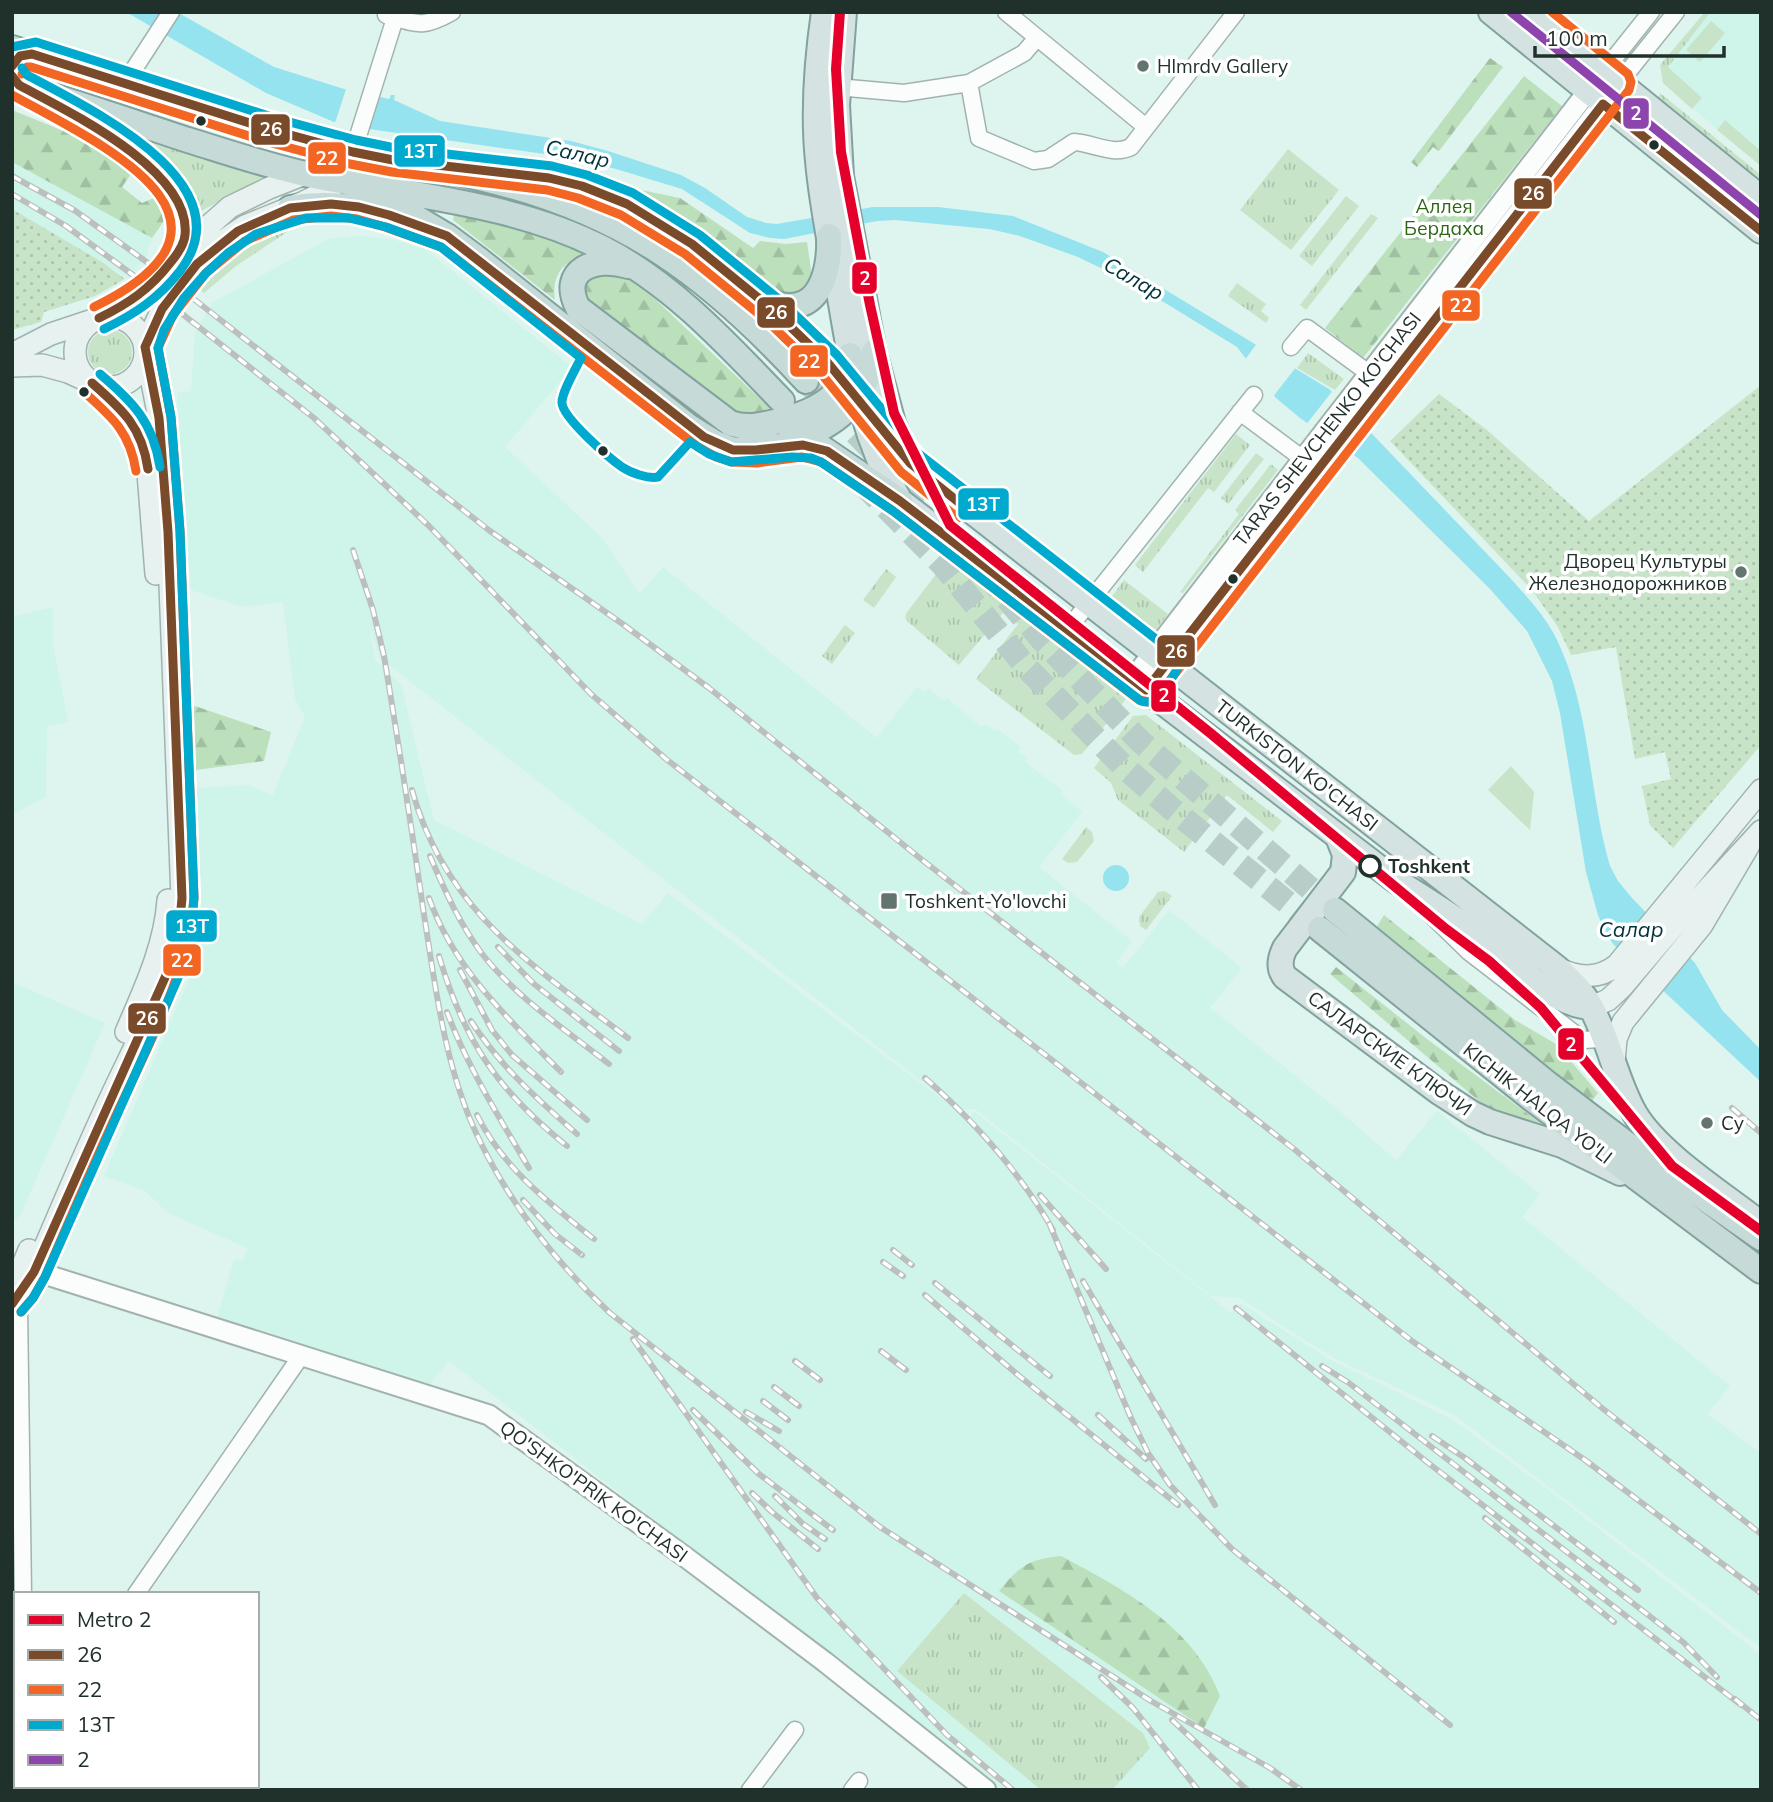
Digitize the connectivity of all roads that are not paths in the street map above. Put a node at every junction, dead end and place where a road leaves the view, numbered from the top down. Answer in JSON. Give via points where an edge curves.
{"nodes":[{"id":1,"x":171,"y":12,"type":"edge"},
{"id":2,"x":452,"y":12,"type":"edge"},
{"id":3,"x":824,"y":12,"type":"edge"},
{"id":4,"x":844,"y":12,"type":"edge"},
{"id":5,"x":1006,"y":12,"type":"edge"},
{"id":6,"x":1236,"y":12,"type":"edge"},
{"id":7,"x":1491,"y":12,"type":"edge"},
{"id":8,"x":1532,"y":12,"type":"edge"},
{"id":9,"x":1651,"y":12,"type":"edge"},
{"id":10,"x":1676,"y":12,"type":"edge"},
{"id":11,"x":391,"y":14,"type":"edge"},
{"id":12,"x":1036,"y":39,"type":"junction"},
{"id":13,"x":17,"y":69,"type":"edge"},
{"id":14,"x":1612,"y":77,"type":"junction"},
{"id":15,"x":969,"y":82,"type":"junction"},
{"id":16,"x":124,"y":83,"type":"junction"},
{"id":17,"x":837,"y":87,"type":"junction"},
{"id":18,"x":1596,"y":97,"type":"junction"},
{"id":19,"x":1146,"y":128,"type":"junction"},
{"id":20,"x":348,"y":151,"type":"junction"},
{"id":21,"x":393,"y":160,"type":"junction"},
{"id":22,"x":305,"y":174,"type":"junction"},
{"id":23,"x":480,"y":177,"type":"junction"},
{"id":24,"x":350,"y":182,"type":"junction"},
{"id":25,"x":1761,"y":198,"type":"edge"},
{"id":26,"x":475,"y":206,"type":"junction"},
{"id":27,"x":836,"y":207,"type":"junction"},
{"id":28,"x":290,"y":208,"type":"junction"},
{"id":29,"x":1761,"y":231,"type":"edge"},
{"id":30,"x":840,"y":234,"type":"junction"},
{"id":31,"x":447,"y":236,"type":"junction"},
{"id":32,"x":180,"y":251,"type":"junction"},
{"id":33,"x":638,"y":270,"type":"junction"},
{"id":34,"x":740,"y":282,"type":"junction"},
{"id":35,"x":99,"y":318,"type":"junction"},
{"id":36,"x":51,"y":334,"type":"junction"},
{"id":37,"x":12,"y":340,"type":"edge"},
{"id":38,"x":145,"y":347,"type":"junction"},
{"id":39,"x":1291,"y":347,"type":"dead end"},
{"id":40,"x":12,"y":354,"type":"edge"},
{"id":41,"x":862,"y":354,"type":"junction"},
{"id":42,"x":12,"y":366,"type":"edge"},
{"id":43,"x":806,"y":381,"type":"tunnel mouth"},
{"id":44,"x":92,"y":383,"type":"junction"},
{"id":45,"x":1372,"y":386,"type":"junction"},
{"id":46,"x":851,"y":391,"type":"junction"},
{"id":47,"x":1254,"y":395,"type":"dead end"},
{"id":48,"x":782,"y":401,"type":"dead end"},
{"id":49,"x":1240,"y":412,"type":"junction"},
{"id":50,"x":774,"y":446,"type":"junction"},
{"id":51,"x":1315,"y":454,"type":"junction"},
{"id":52,"x":910,"y":463,"type":"junction"},
{"id":53,"x":885,"y":475,"type":"junction"},
{"id":54,"x":900,"y":501,"type":"junction"},
{"id":55,"x":1088,"y":604,"type":"junction"},
{"id":56,"x":1068,"y":629,"type":"junction"},
{"id":57,"x":1160,"y":659,"type":"junction"},
{"id":58,"x":1139,"y":685,"type":"junction"},
{"id":59,"x":1761,"y":790,"type":"edge"},
{"id":60,"x":1338,"y":837,"type":"junction"},
{"id":61,"x":1754,"y":839,"type":"edge"},
{"id":62,"x":1395,"y":880,"type":"junction"},
{"id":63,"x":1672,"y":914,"type":"junction"},
{"id":64,"x":1557,"y":968,"type":"junction"},
{"id":65,"x":1626,"y":969,"type":"junction"},
{"id":66,"x":1591,"y":1007,"type":"junction"},
{"id":67,"x":139,"y":1018,"type":"junction"},
{"id":68,"x":1614,"y":1030,"type":"junction"},
{"id":69,"x":1647,"y":1187,"type":"junction"},
{"id":70,"x":1761,"y":1224,"type":"edge"},
{"id":71,"x":1761,"y":1238,"type":"edge"},
{"id":72,"x":1761,"y":1271,"type":"edge"},
{"id":73,"x":18,"y":1286,"type":"edge"},
{"id":74,"x":301,"y":1356,"type":"junction"},
{"id":75,"x":23,"y":1592,"type":"edge"},
{"id":76,"x":137,"y":1592,"type":"edge"},
{"id":77,"x":795,"y":1730,"type":"dead end"},
{"id":78,"x":750,"y":1790,"type":"edge"},
{"id":79,"x":986,"y":1790,"type":"edge"}],
"edges":[{"from":1,"to":16,"type":"street"},
{"from":2,"to":11,"type":"street","via":[[419,25]]},
{"from":3,"to":27,"type":"main road","via":[[816,133]]},
{"from":4,"to":17,"type":"main road"},
{"from":5,"to":12,"type":"street"},
{"from":6,"to":19,"type":"street"},
{"from":7,"to":18,"type":"main road"},
{"from":8,"to":14,"type":"main road"},
{"from":9,"to":14,"type":"street","name":"TARAS SHEVCHENKO KO'CHASI"},
{"from":10,"to":14,"type":"street","name":"TARAS SHEVCHENKO KO'CHASI"},
{"from":11,"to":20,"type":"street"},
{"from":12,"to":15,"type":"street","via":[[1024,53]]},
{"from":12,"to":19,"type":"street"},
{"from":13,"to":16,"type":"highway"},
{"from":13,"to":22,"type":"highway","via":[[261,163]]},
{"from":13,"to":32,"type":"highway","via":[[160,176],[183,208],[186,231]]},
{"from":14,"to":18,"type":"main road","name":"TARAS SHEVCHENKO KO'CHASI"},
{"from":14,"to":25,"type":"main road"},
{"from":15,"to":17,"type":"street","via":[[904,93]]},
{"from":15,"to":19,"type":"street","via":[[979,138],[1034,162],[1048,159],[1074,142],[1125,150]]},
{"from":16,"to":20,"type":"highway"},
{"from":17,"to":27,"type":"main road"},
{"from":18,"to":29,"type":"main road"},
{"from":18,"to":45,"type":"street","name":"TARAS SHEVCHENKO KO'CHASI"},
{"from":20,"to":21,"type":"highway"},
{"from":20,"to":22,"type":"main road"},
{"from":20,"to":24,"type":"main road"},
{"from":21,"to":23,"type":"highway"},
{"from":21,"to":34,"type":"highway","via":[[549,178],[598,191],[667,226]]},
{"from":22,"to":24,"type":"highway"},
{"from":22,"to":32,"type":"main road","via":[[243,200]]},
{"from":23,"to":26,"type":"highway","via":[[466,190]]},
{"from":23,"to":43,"type":"highway","via":[[587,212],[657,250],[723,298]]},
{"from":24,"to":26,"type":"highway"},
{"from":24,"to":28,"type":"main road"},
{"from":24,"to":31,"type":"highway"},
{"from":26,"to":33,"type":"highway","via":[[577,236]]},
{"from":27,"to":30,"type":"main road"},
{"from":28,"to":31,"type":"highway","via":[[350,206]]},
{"from":28,"to":38,"type":"main road","via":[[238,230],[197,264],[162,309]]},
{"from":30,"to":34,"type":"highway","via":[[823,282],[806,302],[780,305]]},
{"from":30,"to":41,"type":"main road"},
{"from":31,"to":50,"type":"highway","via":[[688,426],[733,450]]},
{"from":32,"to":35,"type":"main road","via":[[140,296]]},
{"from":33,"to":46,"type":"highway","via":[[609,262],[582,269],[573,285],[578,308],[730,423],[754,426],[805,413]]},
{"from":33,"to":48,"type":"highway","via":[[699,319]]},
{"from":34,"to":46,"type":"highway","via":[[795,330]]},
{"from":35,"to":36,"type":"main road"},
{"from":35,"to":38,"type":"main road","via":[[124,319],[134,326]]},
{"from":35,"to":44,"type":"main road","via":[[80,332],[75,343],[77,366]]},
{"from":36,"to":37,"type":"main road"},
{"from":36,"to":40,"type":"main road"},
{"from":38,"to":44,"type":"main road","via":[[134,378],[114,387]]},
{"from":38,"to":67,"type":"main road","via":[[159,418],[168,532],[182,898],[172,958]]},
{"from":39,"to":45,"type":"street","via":[[1307,328]]},
{"from":41,"to":46,"type":"highway","via":[[868,377]]},
{"from":41,"to":52,"type":"main road"},
{"from":42,"to":44,"type":"main road","via":[[57,367]]},
{"from":44,"to":67,"type":"main road","via":[[122,409],[142,439],[156,570],[168,898],[162,940]]},
{"from":45,"to":51,"type":"street","name":"TARAS SHEVCHENKO KO'CHASI"},
{"from":46,"to":50,"type":"highway","via":[[844,412],[819,429]]},
{"from":46,"to":52,"type":"highway"},
{"from":46,"to":53,"type":"main road"},
{"from":47,"to":49,"type":"street"},
{"from":49,"to":51,"type":"street"},
{"from":49,"to":55,"type":"street"},
{"from":50,"to":54,"type":"highway","via":[[822,448]]},
{"from":51,"to":57,"type":"street","name":"TARAS SHEVCHENKO KO'CHASI"},
{"from":52,"to":53,"type":"main road","via":[[890,459],[885,463]]},
{"from":52,"to":55,"type":"main road","name":"TURKISTON KO'CHASI"},
{"from":53,"to":54,"type":"main road"},
{"from":54,"to":56,"type":"main road","name":"TURKISTON KO'CHASI"},
{"from":55,"to":56,"type":"street"},
{"from":55,"to":57,"type":"main road","name":"TURKISTON KO'CHASI"},
{"from":56,"to":58,"type":"main road","name":"TURKISTON KO'CHASI"},
{"from":57,"to":58,"type":"street","name":"TARAS SHEVCHENKO KO'CHASI"},
{"from":57,"to":64,"type":"main road","name":"TURKISTON KO'CHASI"},
{"from":58,"to":60,"type":"main road","name":"TURKISTON KO'CHASI"},
{"from":59,"to":63,"type":"main road"},
{"from":60,"to":62,"type":"main road","name":"TURKISTON KO'CHASI"},
{"from":60,"to":69,"type":"main road","name":"САЛАРСКИЕ КЛЮЧИ","via":[[1345,855],[1343,872],[1285,948],[1280,963],[1285,977],[1473,1114],[1562,1144]]},
{"from":61,"to":63,"type":"main road"},
{"from":61,"to":68,"type":"main road","via":[[1695,934]]},
{"from":62,"to":66,"type":"main road","name":"TURKISTON KO'CHASI","via":[[1478,934],[1555,994],[1572,1004]]},
{"from":62,"to":68,"type":"street","name":"TURKISTON KO'CHASI","via":[[1469,952],[1583,1040]]},
{"from":63,"to":65,"type":"main road"},
{"from":64,"to":65,"type":"main road","via":[[1589,977]]},
{"from":64,"to":66,"type":"main road","name":"TURKISTON KO'CHASI"},
{"from":65,"to":66,"type":"main road","via":[[1608,1000]]},
{"from":66,"to":68,"type":"main road"},
{"from":67,"to":73,"type":"main road","via":[[102,1115]]},
{"from":68,"to":70,"type":"main road","via":[[1615,1070],[1635,1113],[1657,1141]]},
{"from":69,"to":71,"type":"highway","name":"KICHIK HALQA YO'LI","via":[[1511,1082],[1328,920],[1624,1142]]},
{"from":69,"to":72,"type":"highway","name":"KICHIK HALQA YO'LI"},
{"from":73,"to":74,"type":"street","name":"QO'SHKO'PRIK KO'CHASI"},
{"from":73,"to":75,"type":"street"},
{"from":74,"to":76,"type":"street"},
{"from":74,"to":79,"type":"street","name":"QO'SHKO'PRIK KO'CHASI","via":[[489,1415],[794,1638]]},
{"from":77,"to":78,"type":"street"}]}
